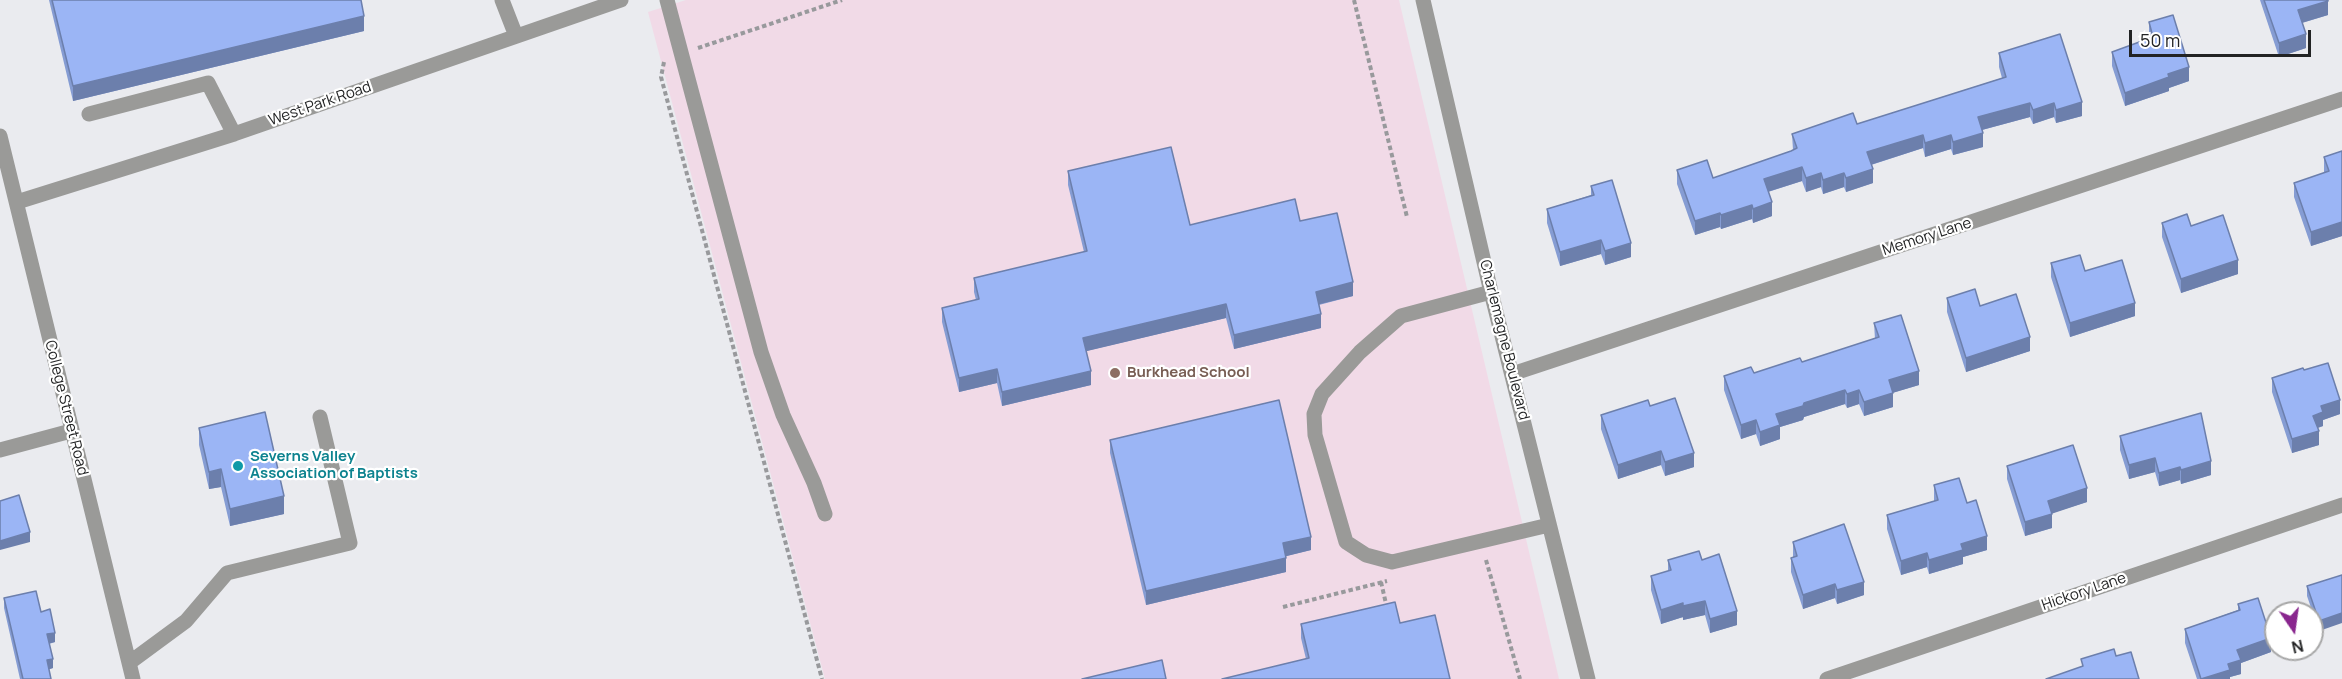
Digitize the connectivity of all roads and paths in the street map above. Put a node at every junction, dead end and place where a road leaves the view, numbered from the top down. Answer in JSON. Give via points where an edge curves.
{"nodes":[{"id":1,"x":502,"y":0,"type":"edge"},
{"id":2,"x":621,"y":0,"type":"edge"},
{"id":3,"x":667,"y":0,"type":"edge"},
{"id":4,"x":842,"y":0,"type":"edge"},
{"id":5,"x":1354,"y":0,"type":"edge"},
{"id":6,"x":1423,"y":0,"type":"edge"},
{"id":7,"x":516,"y":36,"type":"junction"},
{"id":8,"x":697,"y":48,"type":"dead end"},
{"id":9,"x":668,"y":58,"type":"dead end"},
{"id":10,"x":2342,"y":99,"type":"edge"},
{"id":11,"x":89,"y":114,"type":"dead end"},
{"id":12,"x":234,"y":134,"type":"junction"},
{"id":13,"x":0,"y":136,"type":"edge"},
{"id":14,"x":16,"y":202,"type":"junction"},
{"id":15,"x":1407,"y":217,"type":"dead end"},
{"id":16,"x":1491,"y":292,"type":"junction"},
{"id":17,"x":1512,"y":374,"type":"junction"},
{"id":18,"x":320,"y":417,"type":"dead end"},
{"id":19,"x":71,"y":431,"type":"junction"},
{"id":20,"x":0,"y":450,"type":"edge"},
{"id":21,"x":2342,"y":505,"type":"edge"},
{"id":22,"x":825,"y":513,"type":"dead end"},
{"id":23,"x":1549,"y":525,"type":"junction"},
{"id":24,"x":1485,"y":559,"type":"dead end"},
{"id":25,"x":1381,"y":582,"type":"dead end"},
{"id":26,"x":1390,"y":617,"type":"edge"},
{"id":27,"x":129,"y":663,"type":"junction"},
{"id":28,"x":133,"y":679,"type":"edge"},
{"id":29,"x":822,"y":679,"type":"edge"},
{"id":30,"x":1520,"y":679,"type":"edge"},
{"id":31,"x":1588,"y":679,"type":"edge"},
{"id":32,"x":1827,"y":679,"type":"edge"}],
"edges":[{"from":1,"to":7,"type":"street"},
{"from":2,"to":7,"type":"street","name":"West Park Road"},
{"from":3,"to":22,"type":"street","via":[[761,352]]},
{"from":4,"to":8,"type":"path"},
{"from":5,"to":15,"type":"path"},
{"from":6,"to":16,"type":"street","name":"Charlemagne Boulevard"},
{"from":7,"to":12,"type":"street","name":"West Park Road"},
{"from":9,"to":29,"type":"path","via":[[661,76]]},
{"from":10,"to":17,"type":"street","name":"Memory Lane"},
{"from":11,"to":12,"type":"street","via":[[208,83]]},
{"from":12,"to":14,"type":"street","name":"West Park Road"},
{"from":13,"to":14,"type":"street","name":"College Street Road"},
{"from":14,"to":19,"type":"street","name":"College Street Road"},
{"from":16,"to":17,"type":"street","name":"Charlemagne Boulevard"},
{"from":16,"to":23,"type":"street","via":[[1401,316],[1360,352],[1322,394],[1314,414],[1315,435],[1346,542],[1366,555],[1392,562]]},
{"from":17,"to":23,"type":"street","name":"Charlemagne Boulevard"},
{"from":18,"to":27,"type":"street","via":[[350,543],[227,573],[186,621]]},
{"from":19,"to":20,"type":"street"},
{"from":19,"to":27,"type":"street","name":"College Street Road"},
{"from":21,"to":32,"type":"street","name":"Hickory Lane"},
{"from":23,"to":31,"type":"street","name":"Charlemagne Boulevard"},
{"from":24,"to":30,"type":"path"},
{"from":25,"to":26,"type":"path"},
{"from":27,"to":28,"type":"street","name":"College Street Road"}]}
